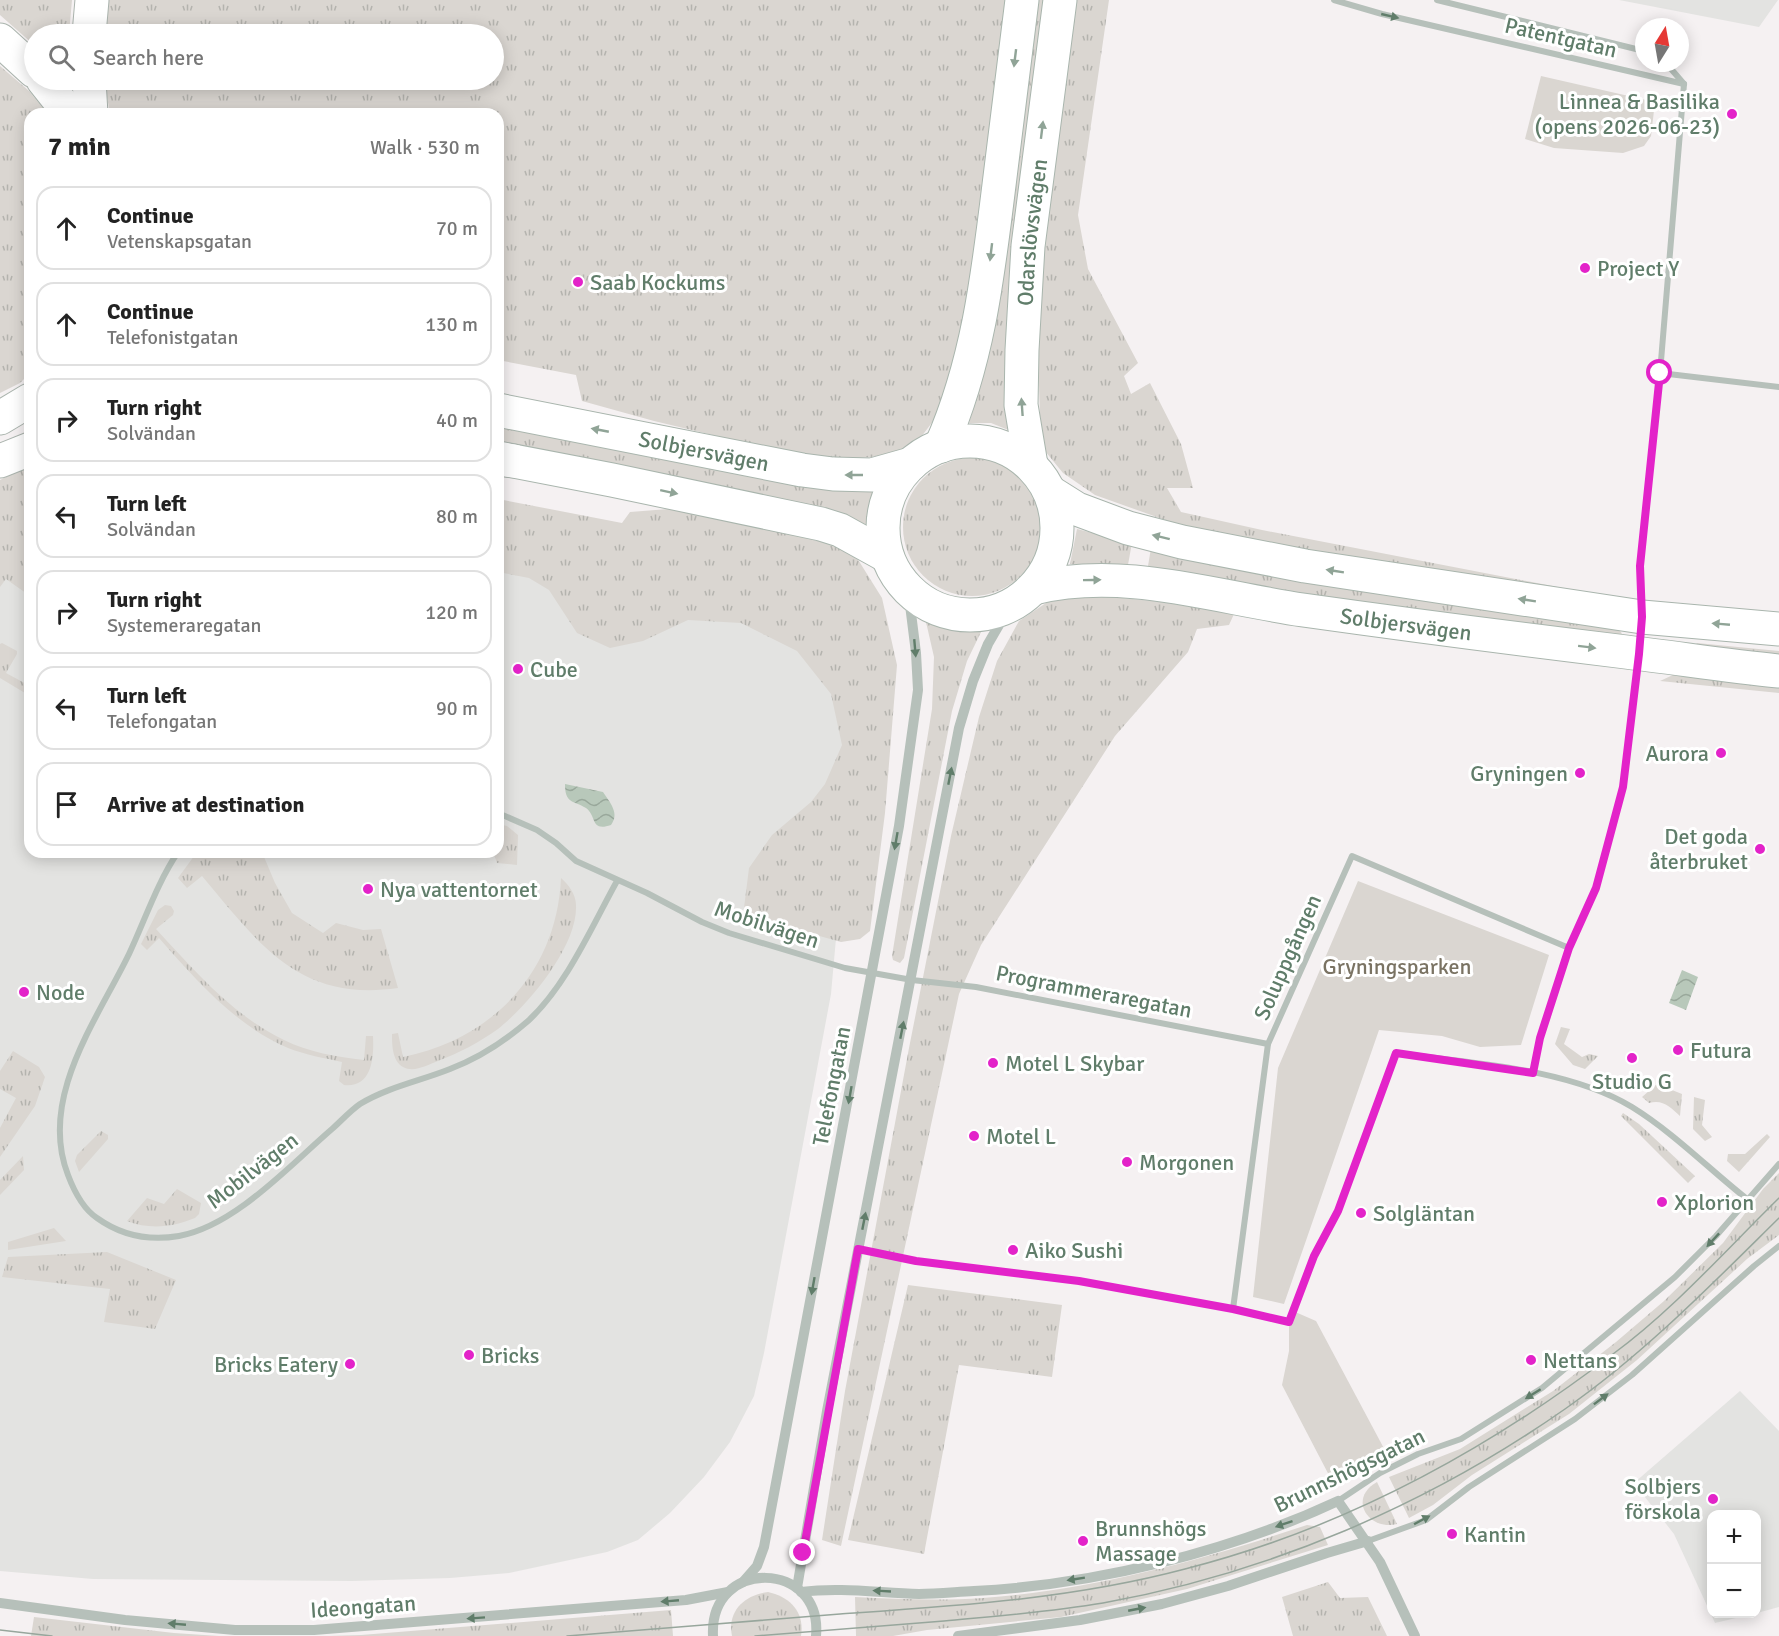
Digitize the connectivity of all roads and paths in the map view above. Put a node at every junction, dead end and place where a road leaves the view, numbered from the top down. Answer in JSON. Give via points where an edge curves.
{"nodes":[{"id":1,"x":92,"y":0,"type":"edge"},
{"id":2,"x":1023,"y":0,"type":"edge"},
{"id":3,"x":1059,"y":0,"type":"edge"},
{"id":4,"x":1334,"y":0,"type":"edge"},
{"id":5,"x":1437,"y":0,"type":"edge"},
{"id":6,"x":90,"y":24,"type":"edge"},
{"id":7,"x":0,"y":40,"type":"edge"},
{"id":8,"x":1635,"y":49,"type":"edge"},
{"id":9,"x":24,"y":62,"type":"edge"},
{"id":10,"x":1674,"y":72,"type":"edge"},
{"id":11,"x":1684,"y":84,"type":"junction"},
{"id":12,"x":51,"y":90,"type":"edge"},
{"id":13,"x":90,"y":90,"type":"edge"},
{"id":14,"x":65,"y":108,"type":"edge"},
{"id":15,"x":91,"y":108,"type":"edge"},
{"id":16,"x":1660,"y":373,"type":"junction"},
{"id":17,"x":1779,"y":387,"type":"edge"},
{"id":18,"x":504,"y":411,"type":"edge"},
{"id":19,"x":941,"y":446,"type":"junction"},
{"id":20,"x":24,"y":451,"type":"edge"},
{"id":21,"x":504,"y":459,"type":"edge"},
{"id":22,"x":0,"y":461,"type":"edge"},
{"id":23,"x":911,"y":464,"type":"junction"},
{"id":24,"x":1031,"y":465,"type":"junction"},
{"id":25,"x":1050,"y":492,"type":"junction"},
{"id":26,"x":887,"y":556,"type":"junction"},
{"id":27,"x":908,"y":590,"type":"junction"},
{"id":28,"x":1022,"y":597,"type":"junction"},
{"id":29,"x":1779,"y":629,"type":"edge"},
{"id":30,"x":1641,"y":635,"type":"junction"},
{"id":31,"x":1779,"y":671,"type":"edge"},
{"id":32,"x":504,"y":816,"type":"edge"},
{"id":33,"x":174,"y":858,"type":"edge"},
{"id":34,"x":617,"y":881,"type":"junction"},
{"id":35,"x":1569,"y":948,"type":"junction"},
{"id":36,"x":873,"y":973,"type":"junction"},
{"id":37,"x":912,"y":980,"type":"junction"},
{"id":38,"x":1268,"y":1044,"type":"junction"},
{"id":39,"x":1533,"y":1073,"type":"junction"},
{"id":40,"x":1779,"y":1164,"type":"edge"},
{"id":41,"x":1747,"y":1199,"type":"junction"},
{"id":42,"x":1779,"y":1246,"type":"edge"},
{"id":43,"x":858,"y":1249,"type":"junction"},
{"id":44,"x":1233,"y":1309,"type":"junction"},
{"id":45,"x":1338,"y":1501,"type":"junction"},
{"id":46,"x":1368,"y":1542,"type":"junction"},
{"id":47,"x":743,"y":1582,"type":"junction"},
{"id":48,"x":799,"y":1590,"type":"junction"},
{"id":49,"x":728,"y":1592,"type":"junction"},
{"id":50,"x":0,"y":1603,"type":"edge"},
{"id":51,"x":713,"y":1636,"type":"edge"},
{"id":52,"x":816,"y":1636,"type":"edge"},
{"id":53,"x":958,"y":1636,"type":"edge"},
{"id":54,"x":1415,"y":1636,"type":"edge"}],
"edges":[{"from":1,"to":6,"type":"main road"},
{"from":2,"to":19,"type":"main road","name":"Odarslövsvägen","one_way":true,"via":[[986,285],[970,365]]},
{"from":24,"to":3,"type":"main road","name":"Odarslövsvägen","one_way":true,"via":[[1021,405],[1027,258]]},
{"from":4,"to":11,"type":"street","name":"Patentgatan","one_way":true},
{"from":5,"to":8,"type":"street","name":"Patentgatan"},
{"from":7,"to":9,"type":"main road"},
{"from":10,"to":11,"type":"street"},
{"from":11,"to":16,"type":"street"},
{"from":12,"to":14,"type":"main road"},
{"from":13,"to":15,"type":"main road"},
{"from":16,"to":17,"type":"street"},
{"from":16,"to":30,"type":"street","via":[[1640,566]]},
{"from":23,"to":18,"type":"main road","name":"Solbjersvägen","one_way":true,"via":[[872,474],[802,470]]},
{"from":19,"to":23,"type":"main road"},
{"from":19,"to":24,"type":"main road","via":[[960,441],[988,443],[1016,453]]},
{"from":20,"to":22,"type":"main road"},
{"from":21,"to":26,"type":"main road","name":"Solbjersvägen","one_way":true,"via":[[821,524]]},
{"from":23,"to":26,"type":"main road","via":[[888,497],[883,536]]},
{"from":24,"to":25,"type":"main road"},
{"from":25,"to":28,"type":"main road","via":[[1058,520],[1055,550],[1043,577]]},
{"from":30,"to":25,"type":"main road","name":"Solbjersvägen","one_way":true,"via":[[1182,542],[1101,519]]},
{"from":26,"to":27,"type":"main road"},
{"from":27,"to":28,"type":"main road","via":[[946,612],[968,615],[989,613]]},
{"from":27,"to":36,"type":"street","name":"Telefongatan","one_way":true,"via":[[918,690]]},
{"from":28,"to":30,"type":"main road","name":"Solbjersvägen","one_way":true,"via":[[1053,584],[1086,580],[1144,583],[1300,609]]},
{"from":37,"to":28,"type":"street","one_way":true,"via":[[959,728],[988,644]]},
{"from":29,"to":30,"type":"main road","name":"Solbjersvägen","one_way":true},
{"from":30,"to":31,"type":"main road","name":"Solbjersvägen"},
{"from":30,"to":35,"type":"street","via":[[1623,787],[1596,888]]},
{"from":32,"to":34,"type":"street","name":"Mobilvägen","via":[[537,831],[576,861]]},
{"from":33,"to":34,"type":"street","name":"Mobilvägen","via":[[74,1066],[58,1135],[65,1168],[83,1204],[110,1226],[147,1237],[190,1234],[220,1221],[265,1189],[358,1105],[388,1090],[451,1069],[497,1045],[544,1003]]},
{"from":34,"to":36,"type":"street","name":"Mobilvägen","via":[[729,933]]},
{"from":35,"to":38,"type":"street","name":"Soluppgången","via":[[1352,856]]},
{"from":35,"to":39,"type":"street"},
{"from":36,"to":37,"type":"street","name":"Mobilvägen"},
{"from":36,"to":47,"type":"street","name":"Telefongatan","one_way":true,"via":[[764,1547],[757,1566]]},
{"from":37,"to":38,"type":"street","name":"Programmeraregatan","via":[[976,987]]},
{"from":43,"to":37,"type":"street","one_way":true},
{"from":38,"to":44,"type":"street","name":"Soluppgången"},
{"from":39,"to":41,"type":"street","via":[[1594,1089],[1631,1107],[1665,1130]]},
{"from":39,"to":44,"type":"street","via":[[1396,1053],[1338,1211],[1314,1256],[1289,1322]]},
{"from":40,"to":41,"type":"street","name":"Brunnshögsgatan"},
{"from":41,"to":45,"type":"street","name":"Brunnshögsgatan","one_way":true,"via":[[1675,1277],[1542,1388],[1461,1439],[1380,1473]]},
{"from":46,"to":42,"type":"street","one_way":true,"via":[[1426,1520],[1469,1487],[1575,1419],[1632,1375]]},
{"from":43,"to":44,"type":"street","via":[[916,1261],[1079,1281]]},
{"from":43,"to":48,"type":"street"},
{"from":45,"to":46,"type":"street"},
{"from":45,"to":48,"type":"street","name":"Brunnshögsgatan","one_way":true,"via":[[1298,1520],[1230,1543],[1164,1561],[1032,1586],[920,1594]]},
{"from":53,"to":46,"type":"street","one_way":true,"via":[[1080,1620],[1162,1604]]},
{"from":46,"to":54,"type":"street"},
{"from":47,"to":48,"type":"street","via":[[769,1577]]},
{"from":47,"to":49,"type":"street"},
{"from":48,"to":52,"type":"street","via":[[813,1610]]},
{"from":49,"to":50,"type":"street","name":"Ideongatan","one_way":true,"via":[[686,1600],[314,1630],[235,1630]]},
{"from":49,"to":51,"type":"street","via":[[716,1610]]}]}
